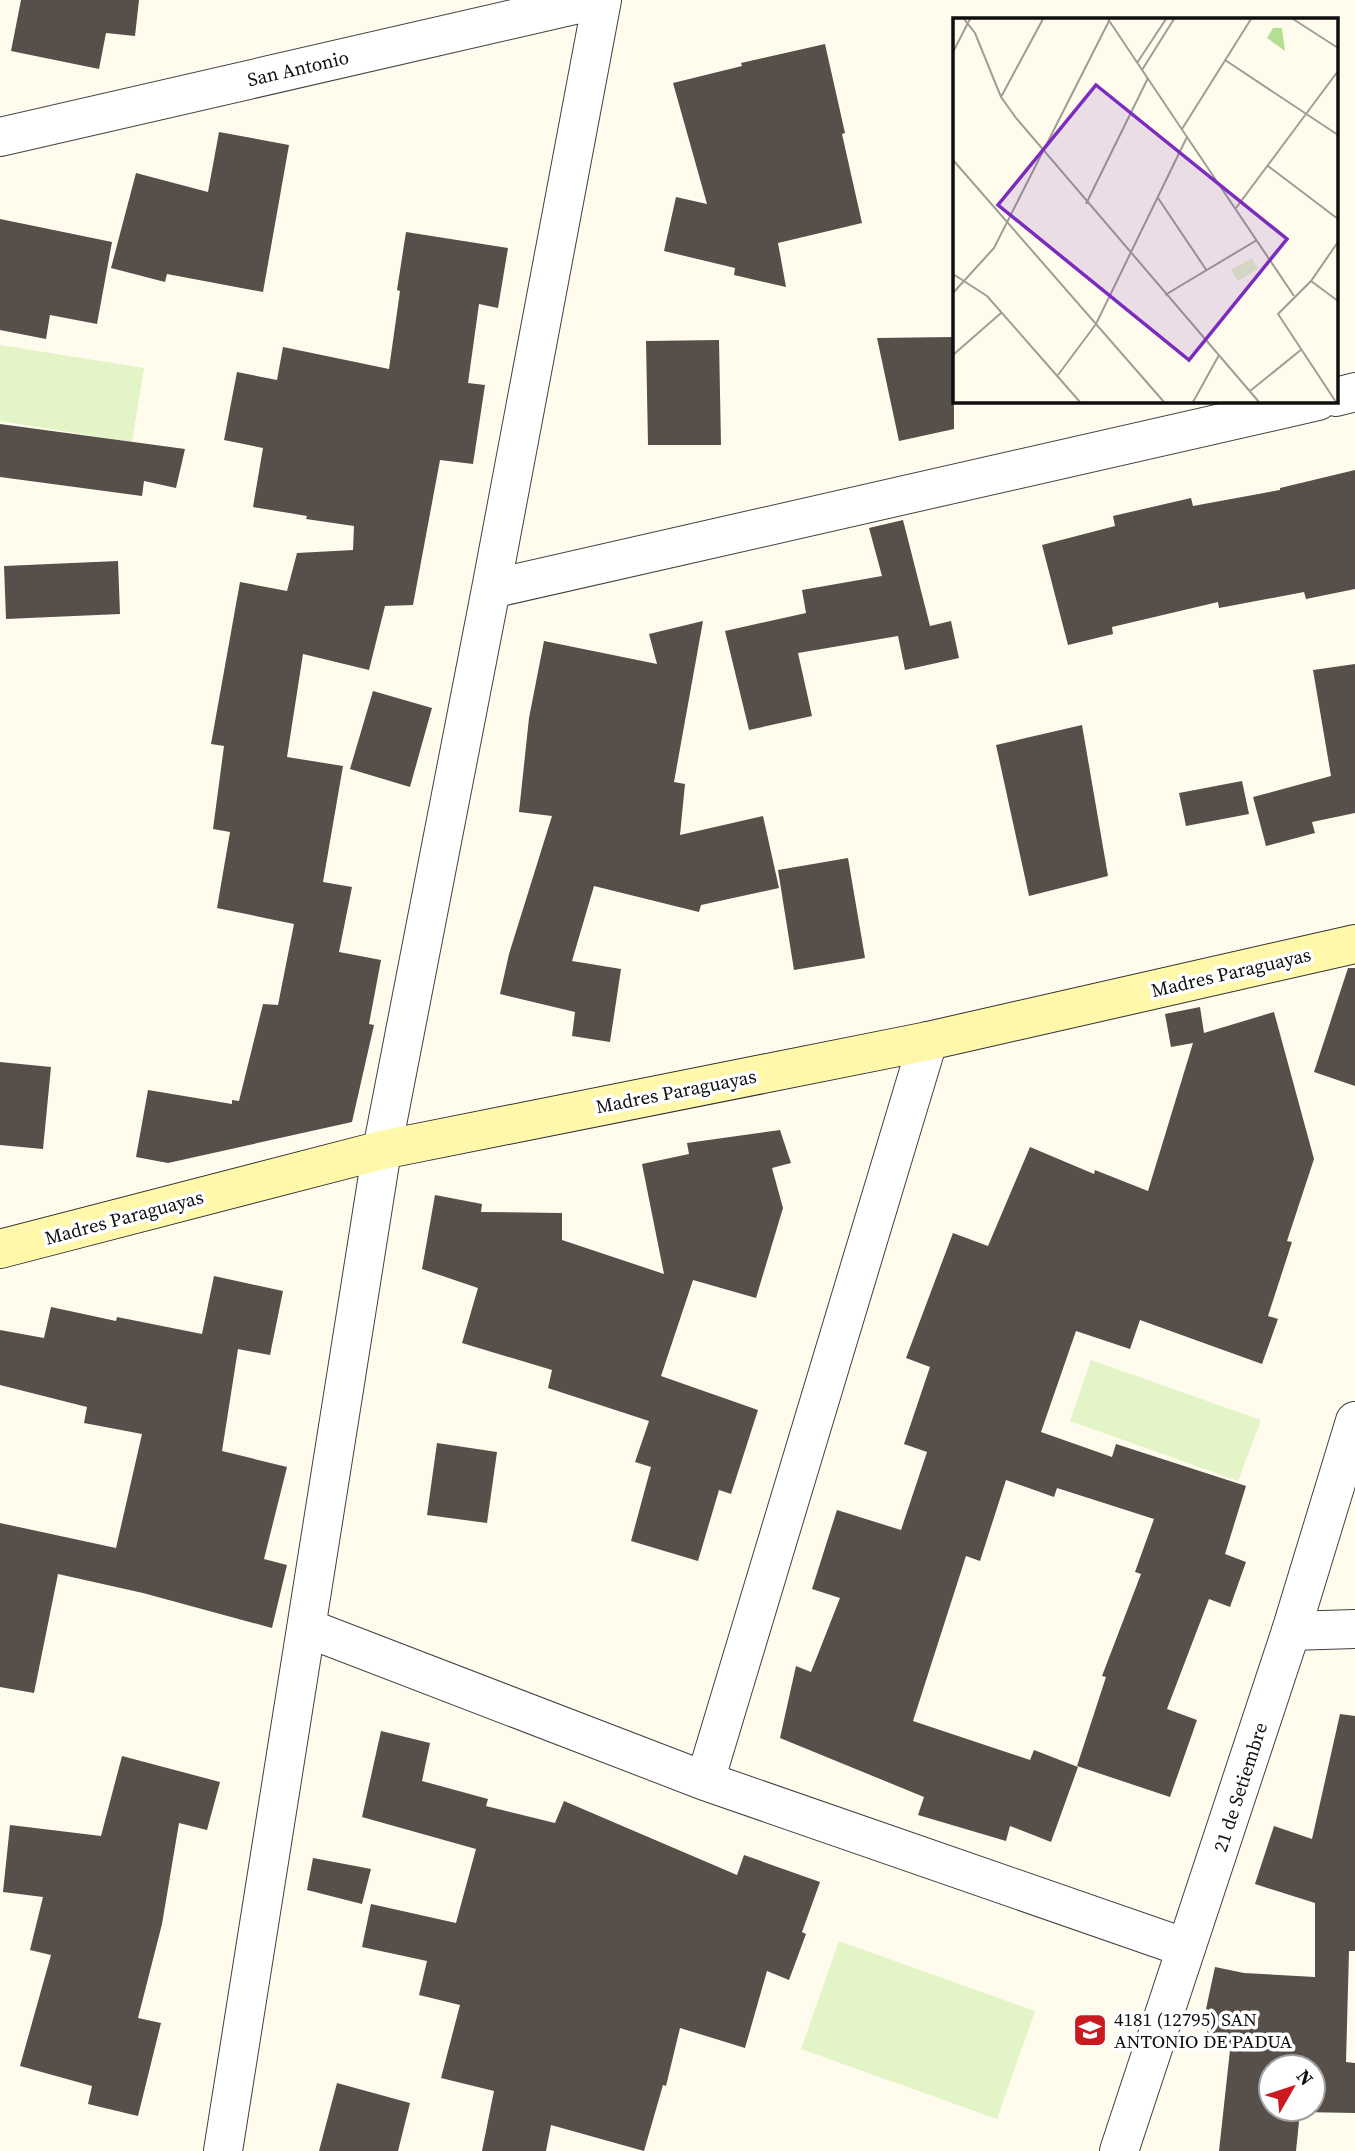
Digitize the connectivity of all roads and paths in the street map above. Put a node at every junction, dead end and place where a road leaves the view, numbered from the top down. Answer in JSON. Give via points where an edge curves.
{"nodes":[{"id":1,"x":596,"y":0,"type":"edge"},
{"id":2,"x":601,"y":0,"type":"edge"},
{"id":3,"x":0,"y":137,"type":"edge"},
{"id":4,"x":1355,"y":392,"type":"edge"},
{"id":5,"x":1338,"y":396,"type":"edge"},
{"id":6,"x":1314,"y":402,"type":"edge"},
{"id":7,"x":491,"y":589,"type":"junction"},
{"id":8,"x":1355,"y":943,"type":"edge"},
{"id":9,"x":928,"y":1041,"type":"junction"},
{"id":10,"x":382,"y":1150,"type":"junction"},
{"id":11,"x":0,"y":1249,"type":"edge"},
{"id":12,"x":1355,"y":1421,"type":"edge"},
{"id":13,"x":307,"y":1628,"type":"junction"},
{"id":14,"x":1355,"y":1629,"type":"edge"},
{"id":15,"x":1292,"y":1631,"type":"junction"},
{"id":16,"x":705,"y":1781,"type":"junction"},
{"id":17,"x":1186,"y":1948,"type":"junction"},
{"id":18,"x":223,"y":2151,"type":"edge"},
{"id":19,"x":1119,"y":2151,"type":"edge"}],
"edges":[{"from":1,"to":3,"type":"street","name":"San Antonio"},
{"from":2,"to":7,"type":"street"},
{"from":4,"to":5,"type":"street"},
{"from":6,"to":7,"type":"street"},
{"from":7,"to":10,"type":"street"},
{"from":8,"to":9,"type":"main road","name":"Madres Paraguayas"},
{"from":9,"to":10,"type":"main road","name":"Madres Paraguayas"},
{"from":9,"to":16,"type":"street"},
{"from":10,"to":11,"type":"main road","name":"Madres Paraguayas"},
{"from":10,"to":13,"type":"street"},
{"from":12,"to":15,"type":"street","name":"21 de Setiembre"},
{"from":13,"to":16,"type":"street"},
{"from":13,"to":18,"type":"street"},
{"from":14,"to":15,"type":"street"},
{"from":15,"to":17,"type":"street","name":"21 de Setiembre"},
{"from":16,"to":17,"type":"street"},
{"from":17,"to":19,"type":"street","name":"21 de Setiembre"}]}
